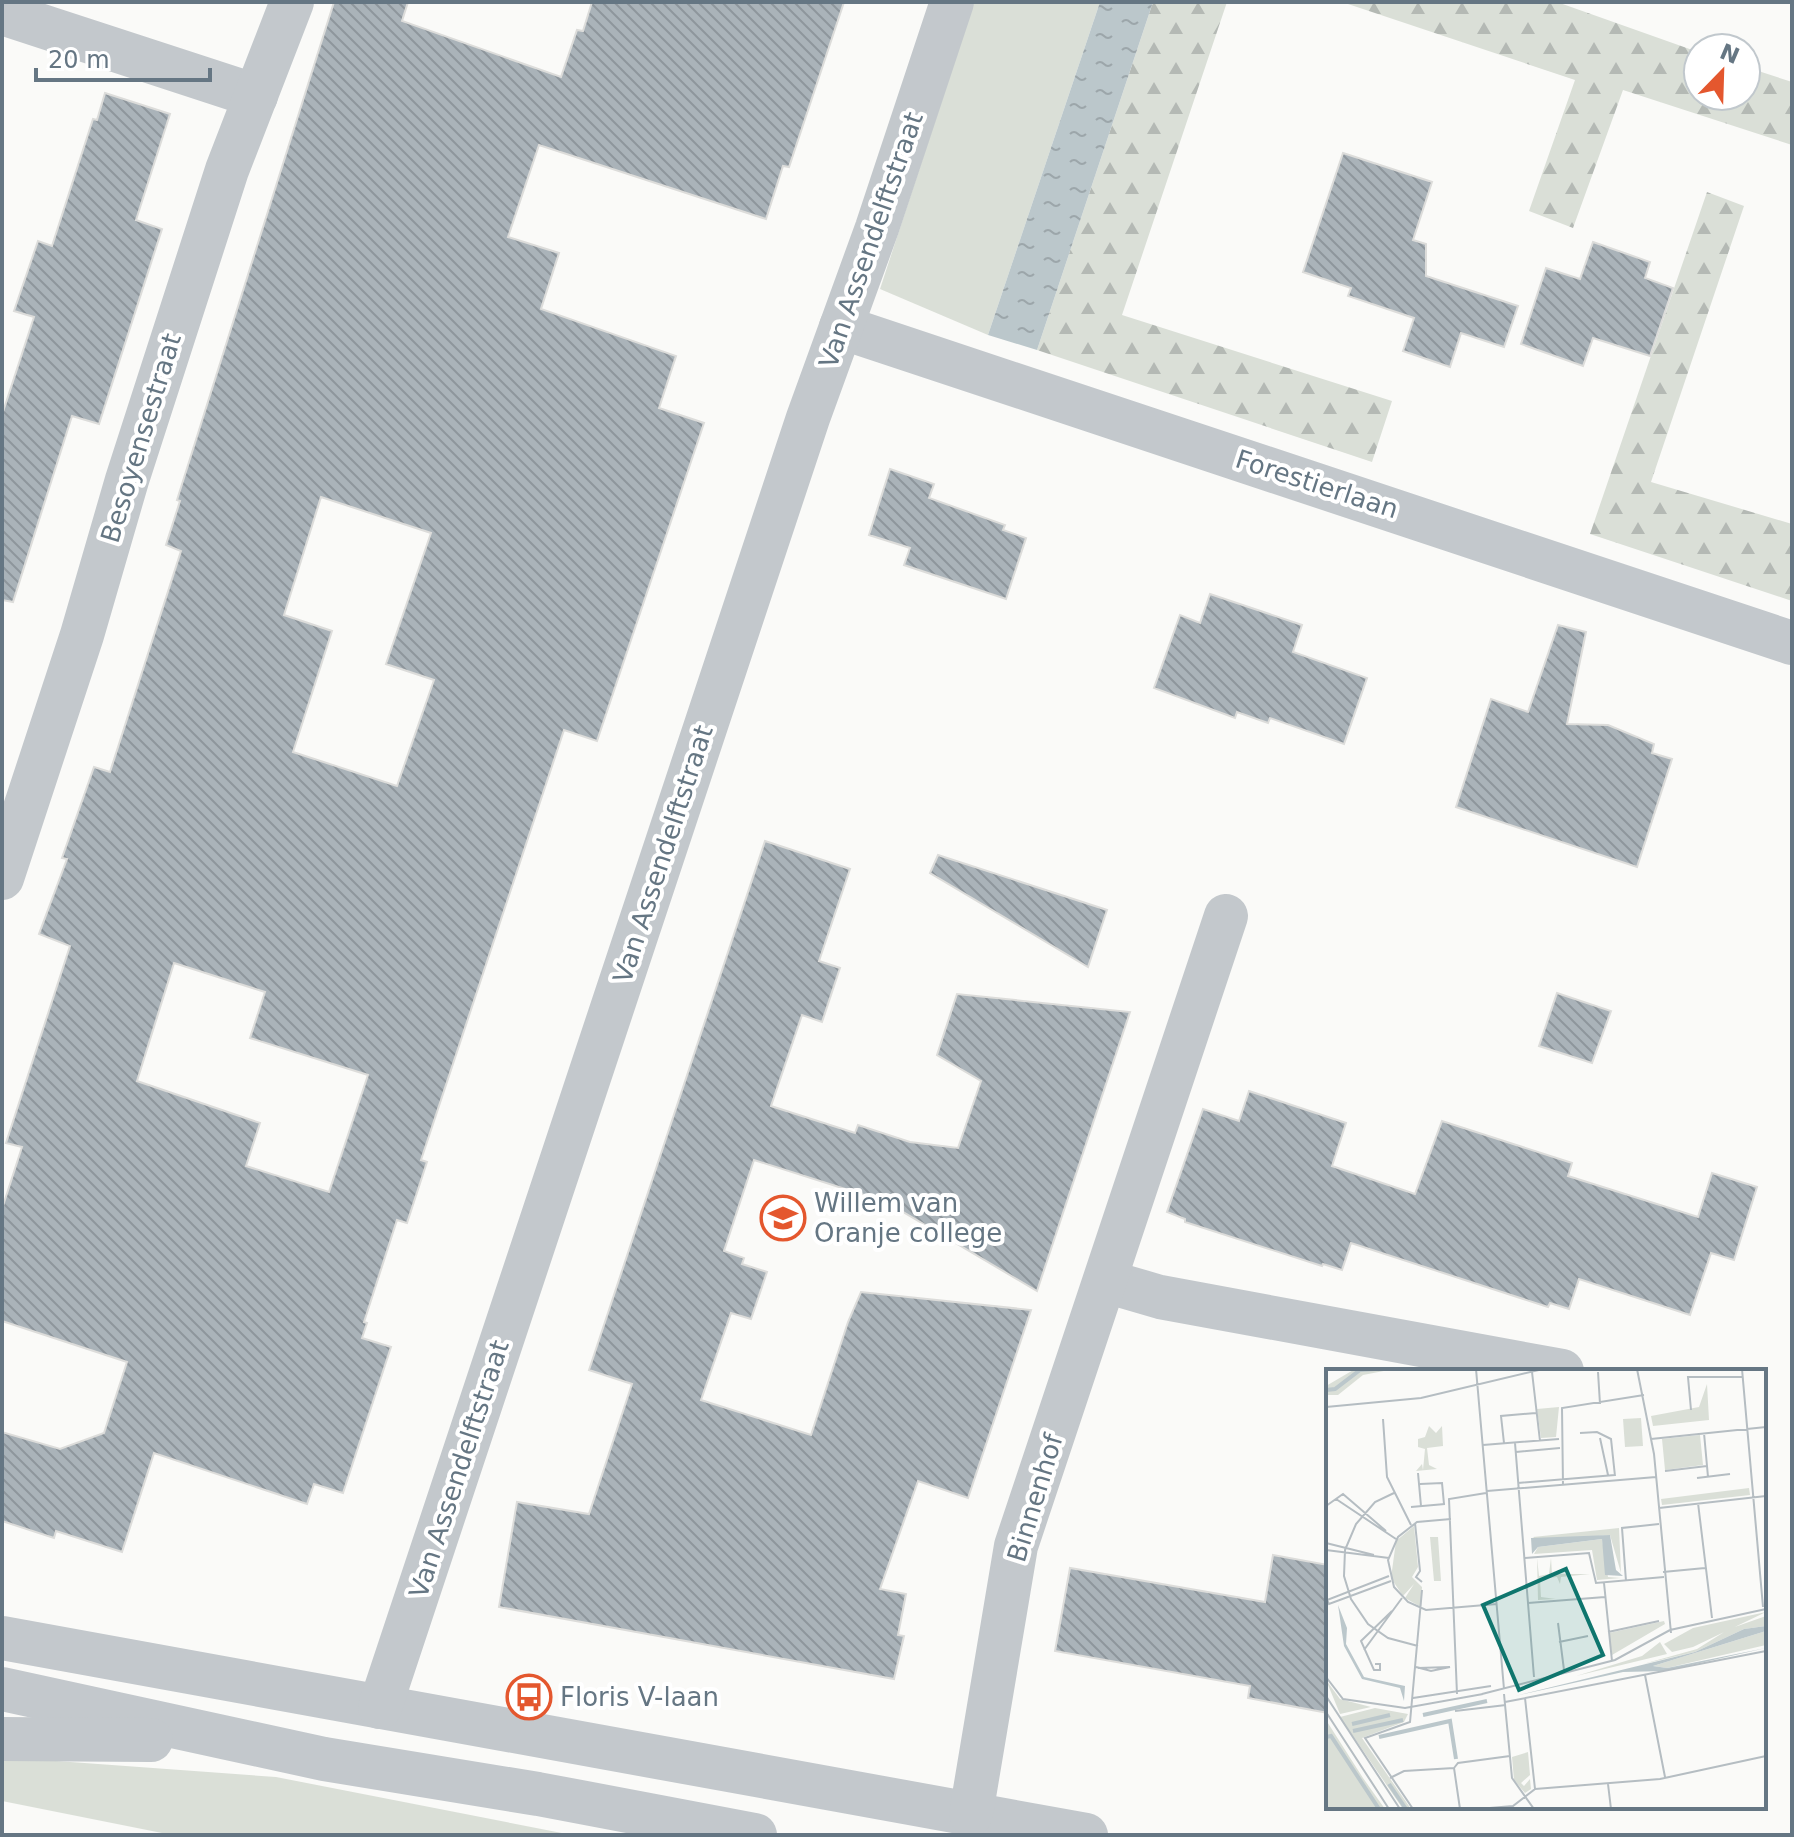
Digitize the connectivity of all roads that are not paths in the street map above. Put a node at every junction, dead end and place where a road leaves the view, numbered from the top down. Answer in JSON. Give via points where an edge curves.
{"nodes":[{"id":1,"x":292,"y":2,"type":"edge"},
{"id":2,"x":952,"y":2,"type":"edge"},
{"id":3,"x":2,"y":13,"type":"edge"},
{"id":4,"x":256,"y":96,"type":"junction"},
{"id":5,"x":841,"y":327,"type":"junction"},
{"id":6,"x":1792,"y":643,"type":"edge"},
{"id":7,"x":2,"y":878,"type":"edge"},
{"id":8,"x":1226,"y":916,"type":"dead end"},
{"id":9,"x":1105,"y":1281,"type":"junction"},
{"id":10,"x":1551,"y":1369,"type":"edge"},
{"id":11,"x":2,"y":1638,"type":"edge"},
{"id":12,"x":2,"y":1689,"type":"edge"},
{"id":13,"x":380,"y":1707,"type":"junction"},
{"id":14,"x":2,"y":1739,"type":"edge"},
{"id":15,"x":233,"y":1739,"type":"junction"},
{"id":16,"x":971,"y":1814,"type":"junction"},
{"id":17,"x":755,"y":1835,"type":"edge"},
{"id":18,"x":1086,"y":1835,"type":"edge"}],
"edges":[{"from":1,"to":4,"type":"street","name":"Besoyensestraat"},
{"from":2,"to":5,"type":"street","name":"Van Assendelftstraat"},
{"from":3,"to":4,"type":"street"},
{"from":4,"to":7,"type":"street","name":"Besoyensestraat","via":[[213,214]]},
{"from":5,"to":6,"type":"street","name":"Forestierlaan"},
{"from":5,"to":13,"type":"street","name":"Van Assendelftstraat"},
{"from":8,"to":9,"type":"street","name":"Binnenhof"},
{"from":9,"to":10,"type":"street","via":[[1160,1297]]},
{"from":9,"to":16,"type":"street","name":"Binnenhof","via":[[1016,1546]]},
{"from":11,"to":13,"type":"street"},
{"from":12,"to":15,"type":"street"},
{"from":13,"to":16,"type":"street"},
{"from":14,"to":15,"type":"street"},
{"from":15,"to":17,"type":"street"},
{"from":16,"to":18,"type":"street"}]}
